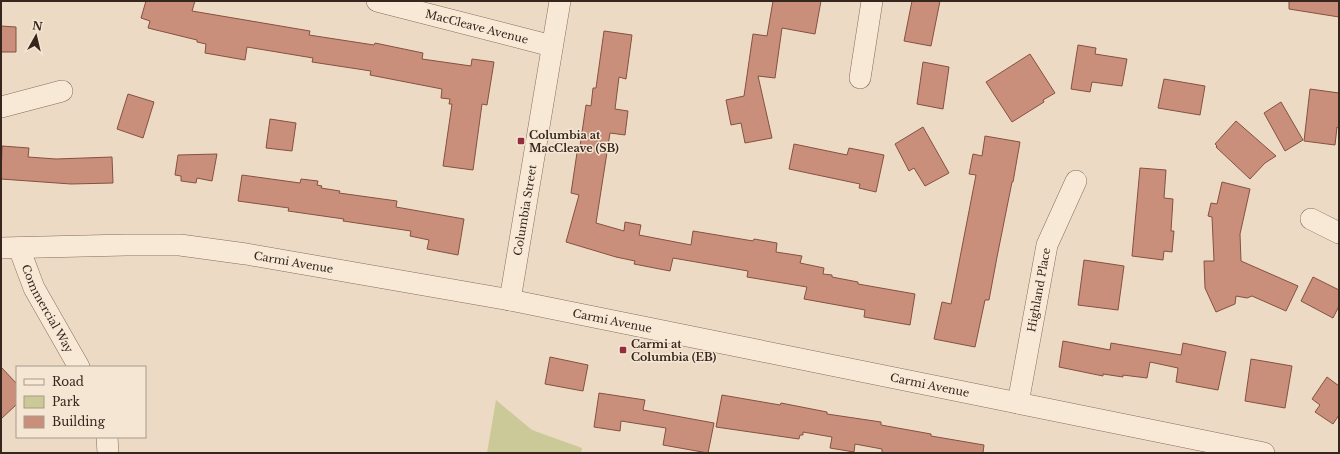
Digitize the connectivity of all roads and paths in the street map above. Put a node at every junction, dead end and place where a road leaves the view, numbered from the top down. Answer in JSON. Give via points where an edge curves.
{"nodes":[{"id":1,"x":377,"y":1,"type":"edge"},
{"id":2,"x":560,"y":1,"type":"edge"},
{"id":3,"x":872,"y":1,"type":"edge"},
{"id":4,"x":552,"y":46,"type":"junction"},
{"id":5,"x":860,"y":78,"type":"dead end"},
{"id":6,"x":62,"y":90,"type":"dead end"},
{"id":7,"x":1,"y":107,"type":"edge"},
{"id":8,"x":1076,"y":181,"type":"dead end"},
{"id":9,"x":1311,"y":219,"type":"dead end"},
{"id":10,"x":1339,"y":233,"type":"edge"},
{"id":11,"x":10,"y":248,"type":"edge"},
{"id":12,"x":510,"y":300,"type":"junction"},
{"id":13,"x":78,"y":366,"type":"edge"},
{"id":14,"x":1018,"y":403,"type":"junction"},
{"id":15,"x":107,"y":438,"type":"edge"},
{"id":16,"x":108,"y":453,"type":"edge"},
{"id":17,"x":1264,"y":453,"type":"edge"}],
"edges":[{"from":1,"to":4,"type":"street","name":"MacCleave Avenue"},
{"from":2,"to":4,"type":"street","name":"Columbia Street"},
{"from":3,"to":5,"type":"street"},
{"from":4,"to":12,"type":"street","name":"Columbia Street"},
{"from":6,"to":7,"type":"street"},
{"from":8,"to":14,"type":"street","name":"Highland Place","via":[[1047,245]]},
{"from":9,"to":10,"type":"street"},
{"from":11,"to":12,"type":"street","name":"Carmi Avenue","via":[[180,245]]},
{"from":11,"to":13,"type":"street","name":"Commercial Way"},
{"from":12,"to":14,"type":"street","name":"Carmi Avenue"},
{"from":14,"to":17,"type":"street","name":"Carmi Avenue"},
{"from":15,"to":16,"type":"street"}]}
